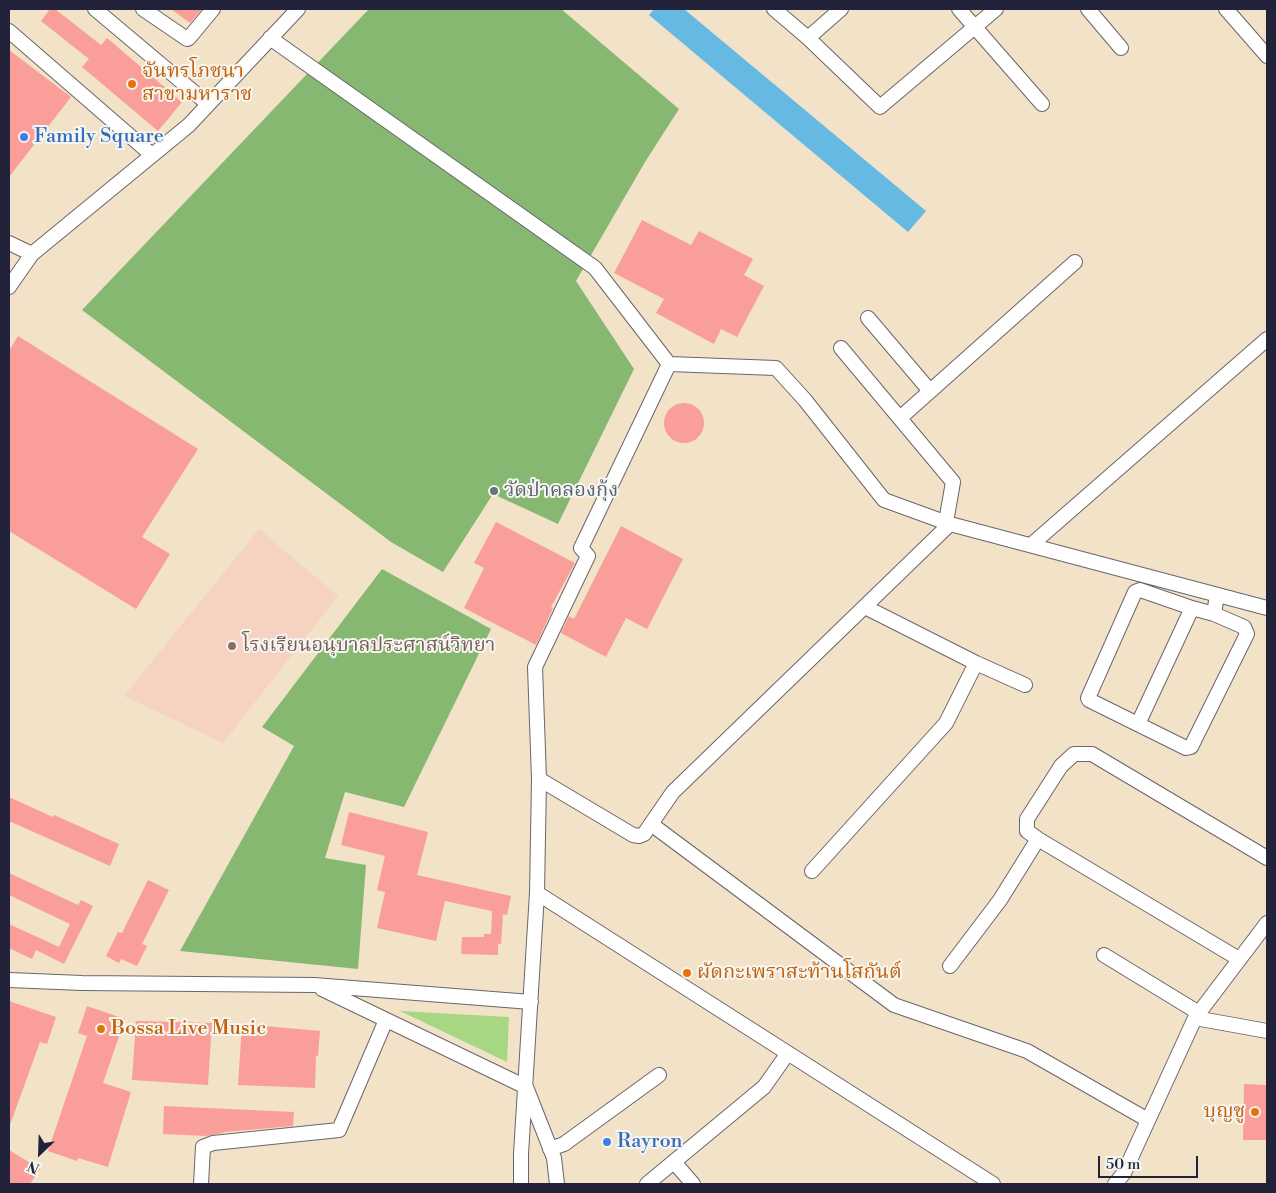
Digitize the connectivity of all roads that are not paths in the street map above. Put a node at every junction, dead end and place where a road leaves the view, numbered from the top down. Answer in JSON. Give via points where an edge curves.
{"nodes":[{"id":1,"x":95,"y":9,"type":"edge"},
{"id":2,"x":143,"y":9,"type":"edge"},
{"id":3,"x":214,"y":9,"type":"edge"},
{"id":4,"x":298,"y":9,"type":"edge"},
{"id":5,"x":774,"y":9,"type":"edge"},
{"id":6,"x":841,"y":9,"type":"edge"},
{"id":7,"x":959,"y":9,"type":"edge"},
{"id":8,"x":996,"y":9,"type":"edge"},
{"id":9,"x":1088,"y":9,"type":"edge"},
{"id":10,"x":1226,"y":9,"type":"edge"},
{"id":11,"x":974,"y":26,"type":"junction"},
{"id":12,"x":9,"y":31,"type":"edge"},
{"id":13,"x":270,"y":38,"type":"junction"},
{"id":14,"x":808,"y":38,"type":"junction"},
{"id":15,"x":1121,"y":48,"type":"dead end"},
{"id":16,"x":1267,"y":56,"type":"edge"},
{"id":17,"x":208,"y":104,"type":"junction"},
{"id":18,"x":1042,"y":104,"type":"dead end"},
{"id":19,"x":152,"y":155,"type":"junction"},
{"id":20,"x":9,"y":243,"type":"edge"},
{"id":21,"x":32,"y":254,"type":"junction"},
{"id":22,"x":1076,"y":262,"type":"dead end"},
{"id":23,"x":9,"y":286,"type":"edge"},
{"id":24,"x":868,"y":318,"type":"dead end"},
{"id":25,"x":1267,"y":339,"type":"edge"},
{"id":26,"x":841,"y":348,"type":"dead end"},
{"id":27,"x":669,"y":364,"type":"junction"},
{"id":28,"x":930,"y":391,"type":"junction"},
{"id":29,"x":900,"y":418,"type":"junction"},
{"id":30,"x":948,"y":523,"type":"junction"},
{"id":31,"x":1031,"y":545,"type":"junction"},
{"id":32,"x":1217,"y":595,"type":"junction"},
{"id":33,"x":865,"y":607,"type":"junction"},
{"id":34,"x":1192,"y":608,"type":"junction"},
{"id":35,"x":1267,"y":608,"type":"edge"},
{"id":36,"x":1214,"y":614,"type":"junction"},
{"id":37,"x":976,"y":663,"type":"junction"},
{"id":38,"x":1025,"y":685,"type":"dead end"},
{"id":39,"x":1138,"y":724,"type":"junction"},
{"id":40,"x":539,"y":779,"type":"junction"},
{"id":41,"x":651,"y":824,"type":"junction"},
{"id":42,"x":1038,"y":839,"type":"junction"},
{"id":43,"x":1267,"y":858,"type":"edge"},
{"id":44,"x":812,"y":871,"type":"dead end"},
{"id":45,"x":536,"y":892,"type":"junction"},
{"id":46,"x":1267,"y":923,"type":"edge"},
{"id":47,"x":1104,"y":954,"type":"dead end"},
{"id":48,"x":1240,"y":960,"type":"junction"},
{"id":49,"x":950,"y":966,"type":"dead end"},
{"id":50,"x":9,"y":980,"type":"edge"},
{"id":51,"x":314,"y":986,"type":"junction"},
{"id":52,"x":531,"y":1002,"type":"junction"},
{"id":53,"x":1197,"y":1016,"type":"junction"},
{"id":54,"x":386,"y":1020,"type":"junction"},
{"id":55,"x":1267,"y":1031,"type":"edge"},
{"id":56,"x":788,"y":1053,"type":"junction"},
{"id":57,"x":659,"y":1075,"type":"dead end"},
{"id":58,"x":526,"y":1087,"type":"junction"},
{"id":59,"x":1148,"y":1120,"type":"junction"},
{"id":60,"x":550,"y":1149,"type":"junction"},
{"id":61,"x":674,"y":1162,"type":"junction"},
{"id":62,"x":201,"y":1184,"type":"edge"},
{"id":63,"x":521,"y":1184,"type":"edge"},
{"id":64,"x":557,"y":1184,"type":"edge"},
{"id":65,"x":647,"y":1184,"type":"edge"},
{"id":66,"x":694,"y":1184,"type":"edge"},
{"id":67,"x":992,"y":1184,"type":"edge"},
{"id":68,"x":1116,"y":1184,"type":"edge"}],
"edges":[{"from":1,"to":17,"type":"street"},
{"from":2,"to":3,"type":"street","via":[[188,39]]},
{"from":4,"to":13,"type":"street"},
{"from":5,"to":14,"type":"street"},
{"from":6,"to":14,"type":"street"},
{"from":7,"to":11,"type":"street"},
{"from":8,"to":11,"type":"street"},
{"from":9,"to":15,"type":"street"},
{"from":10,"to":16,"type":"street"},
{"from":11,"to":14,"type":"street","via":[[880,107]]},
{"from":11,"to":18,"type":"street"},
{"from":12,"to":19,"type":"street"},
{"from":13,"to":17,"type":"street"},
{"from":13,"to":27,"type":"street","via":[[596,268]]},
{"from":17,"to":19,"type":"street","via":[[189,125]]},
{"from":19,"to":21,"type":"street"},
{"from":20,"to":21,"type":"street"},
{"from":21,"to":23,"type":"street"},
{"from":22,"to":28,"type":"street"},
{"from":24,"to":28,"type":"street"},
{"from":25,"to":31,"type":"street"},
{"from":26,"to":29,"type":"street"},
{"from":27,"to":30,"type":"street","via":[[776,368],[884,500]]},
{"from":27,"to":40,"type":"street","via":[[581,548],[588,556],[535,667]]},
{"from":28,"to":29,"type":"street"},
{"from":29,"to":30,"type":"street","via":[[952,482]]},
{"from":30,"to":31,"type":"street"},
{"from":30,"to":33,"type":"street"},
{"from":31,"to":32,"type":"street"},
{"from":32,"to":35,"type":"street"},
{"from":32,"to":36,"type":"street"},
{"from":33,"to":37,"type":"street"},
{"from":33,"to":41,"type":"street","via":[[673,792]]},
{"from":34,"to":36,"type":"street"},
{"from":34,"to":39,"type":"street"},
{"from":34,"to":39,"type":"street","via":[[1140,590],[1133,596],[1088,699]]},
{"from":36,"to":39,"type":"street","via":[[1244,628],[1247,634],[1191,746],[1186,748]]},
{"from":37,"to":38,"type":"street"},
{"from":37,"to":44,"type":"street","via":[[946,723]]},
{"from":40,"to":41,"type":"street","via":[[633,835],[644,834]]},
{"from":40,"to":45,"type":"street"},
{"from":41,"to":59,"type":"street","via":[[894,1005],[1027,1051]]},
{"from":42,"to":43,"type":"street","via":[[1027,831],[1027,819],[1036,804],[1061,766],[1074,754],[1092,754]]},
{"from":42,"to":48,"type":"street"},
{"from":42,"to":49,"type":"street","via":[[1000,900]]},
{"from":45,"to":52,"type":"street"},
{"from":45,"to":56,"type":"street"},
{"from":46,"to":48,"type":"street"},
{"from":47,"to":53,"type":"street"},
{"from":48,"to":53,"type":"street"},
{"from":50,"to":51,"type":"street"},
{"from":51,"to":52,"type":"street"},
{"from":51,"to":54,"type":"street"},
{"from":52,"to":58,"type":"street"},
{"from":53,"to":55,"type":"street"},
{"from":53,"to":59,"type":"street"},
{"from":54,"to":58,"type":"street"},
{"from":54,"to":62,"type":"street","via":[[340,1130],[213,1143],[203,1147]]},
{"from":56,"to":61,"type":"street","via":[[764,1087]]},
{"from":56,"to":67,"type":"street"},
{"from":57,"to":60,"type":"street","via":[[564,1144]]},
{"from":58,"to":60,"type":"street"},
{"from":58,"to":63,"type":"street"},
{"from":59,"to":68,"type":"street"},
{"from":60,"to":64,"type":"street"},
{"from":61,"to":65,"type":"street"},
{"from":61,"to":66,"type":"street"}]}
